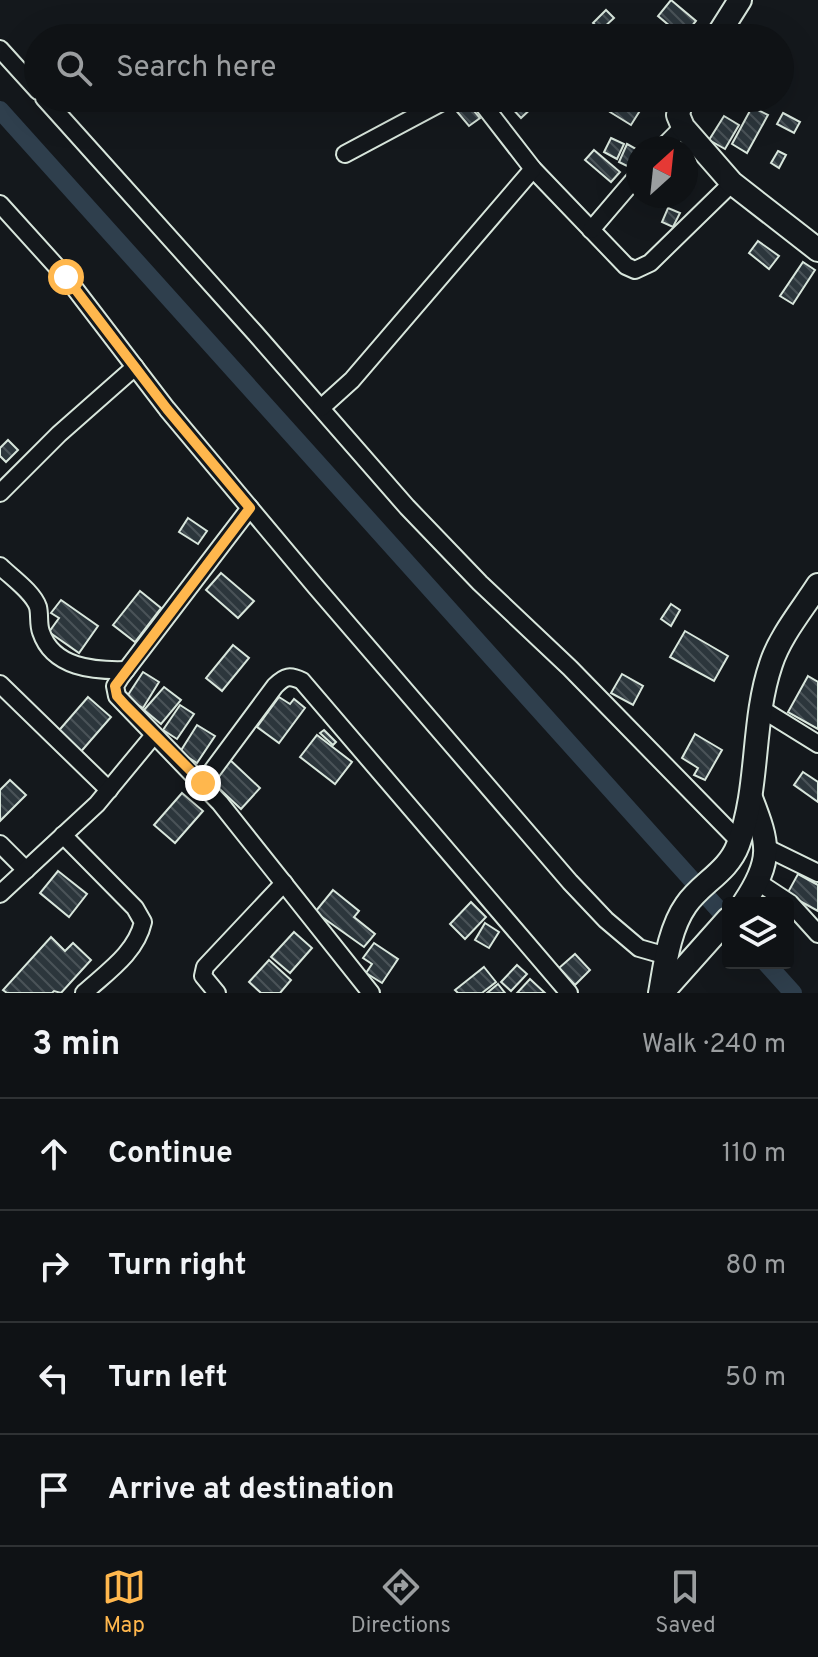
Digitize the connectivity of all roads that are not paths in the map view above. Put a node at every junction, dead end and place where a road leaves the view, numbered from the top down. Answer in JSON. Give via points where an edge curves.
{"nodes":[{"id":1,"x":740,"y":0,"type":"edge"},
{"id":2,"x":725,"y":24,"type":"edge"},
{"id":3,"x":0,"y":49,"type":"edge"},
{"id":4,"x":24,"y":76,"type":"edge"},
{"id":5,"x":57,"y":112,"type":"edge"},
{"id":6,"x":424,"y":112,"type":"edge"},
{"id":7,"x":489,"y":112,"type":"edge"},
{"id":8,"x":679,"y":112,"type":"edge"},
{"id":9,"x":683,"y":127,"type":"junction"},
{"id":10,"x":674,"y":136,"type":"edge"},
{"id":11,"x":345,"y":154,"type":"dead end"},
{"id":12,"x":533,"y":169,"type":"junction"},
{"id":13,"x":732,"y":183,"type":"junction"},
{"id":14,"x":626,"y":189,"type":"edge"},
{"id":15,"x":0,"y":204,"type":"edge"},
{"id":16,"x":591,"y":230,"type":"junction"},
{"id":17,"x":818,"y":250,"type":"edge"},
{"id":18,"x":135,"y":367,"type":"junction"},
{"id":19,"x":321,"y":408,"type":"junction"},
{"id":20,"x":0,"y":493,"type":"edge"},
{"id":21,"x":250,"y":508,"type":"junction"},
{"id":22,"x":0,"y":566,"type":"edge"},
{"id":23,"x":818,"y":585,"type":"edge"},
{"id":24,"x":126,"y":670,"type":"junction"},
{"id":25,"x":0,"y":684,"type":"edge"},
{"id":26,"x":760,"y":708,"type":"junction"},
{"id":27,"x":154,"y":735,"type":"junction"},
{"id":28,"x":818,"y":744,"type":"edge"},
{"id":29,"x":203,"y":783,"type":"junction"},
{"id":30,"x":109,"y":790,"type":"junction"},
{"id":31,"x":751,"y":798,"type":"junction"},
{"id":32,"x":63,"y":835,"type":"junction"},
{"id":33,"x":740,"y":842,"type":"junction"},
{"id":34,"x":0,"y":844,"type":"edge"},
{"id":35,"x":767,"y":848,"type":"junction"},
{"id":36,"x":26,"y":870,"type":"junction"},
{"id":37,"x":818,"y":873,"type":"edge"},
{"id":38,"x":758,"y":882,"type":"junction"},
{"id":39,"x":284,"y":883,"type":"junction"},
{"id":40,"x":0,"y":894,"type":"edge"},
{"id":41,"x":748,"y":897,"type":"edge"},
{"id":42,"x":722,"y":926,"type":"edge"},
{"id":43,"x":818,"y":934,"type":"edge"},
{"id":44,"x":667,"y":956,"type":"junction"},
{"id":45,"x":84,"y":993,"type":"edge"},
{"id":46,"x":217,"y":993,"type":"edge"},
{"id":47,"x":371,"y":993,"type":"edge"},
{"id":48,"x":569,"y":993,"type":"edge"},
{"id":49,"x":661,"y":993,"type":"edge"}],
"edges":[{"from":1,"to":2,"type":"main road"},
{"from":3,"to":4,"type":"street"},
{"from":5,"to":19,"type":"street"},
{"from":6,"to":11,"type":"street"},
{"from":7,"to":12,"type":"street"},
{"from":8,"to":9,"type":"main road"},
{"from":9,"to":10,"type":"street"},
{"from":9,"to":13,"type":"main road"},
{"from":12,"to":16,"type":"street"},
{"from":12,"to":19,"type":"street","via":[[352,380]]},
{"from":13,"to":16,"type":"street","via":[[642,268],[626,266]]},
{"from":13,"to":17,"type":"main road"},
{"from":14,"to":16,"type":"street"},
{"from":15,"to":18,"type":"street","via":[[66,277]]},
{"from":18,"to":20,"type":"street"},
{"from":18,"to":21,"type":"street"},
{"from":19,"to":33,"type":"street","via":[[480,583]]},
{"from":21,"to":24,"type":"street"},
{"from":21,"to":44,"type":"street","via":[[597,911],[639,948]]},
{"from":22,"to":24,"type":"street","via":[[38,606],[40,632],[62,659],[97,671]]},
{"from":23,"to":26,"type":"main road","via":[[772,662]]},
{"from":24,"to":27,"type":"street","via":[[115,686],[117,696]]},
{"from":25,"to":30,"type":"street"},
{"from":26,"to":28,"type":"street"},
{"from":26,"to":31,"type":"main road"},
{"from":27,"to":29,"type":"street"},
{"from":27,"to":30,"type":"street"},
{"from":29,"to":39,"type":"street"},
{"from":29,"to":48,"type":"street","via":[[275,686],[284,677],[302,681]]},
{"from":30,"to":32,"type":"street"},
{"from":31,"to":33,"type":"main road"},
{"from":31,"to":35,"type":"main road"},
{"from":32,"to":36,"type":"street"},
{"from":32,"to":45,"type":"street","via":[[143,922],[132,949]]},
{"from":33,"to":44,"type":"main road","via":[[726,867],[686,904]]},
{"from":34,"to":36,"type":"street"},
{"from":35,"to":37,"type":"street"},
{"from":35,"to":38,"type":"main road"},
{"from":36,"to":40,"type":"street"},
{"from":38,"to":41,"type":"main road"},
{"from":38,"to":43,"type":"street","via":[[790,903]]},
{"from":39,"to":46,"type":"street","via":[[205,967],[203,976]]},
{"from":39,"to":47,"type":"street"},
{"from":42,"to":49,"type":"main road"},
{"from":44,"to":49,"type":"main road"}]}
